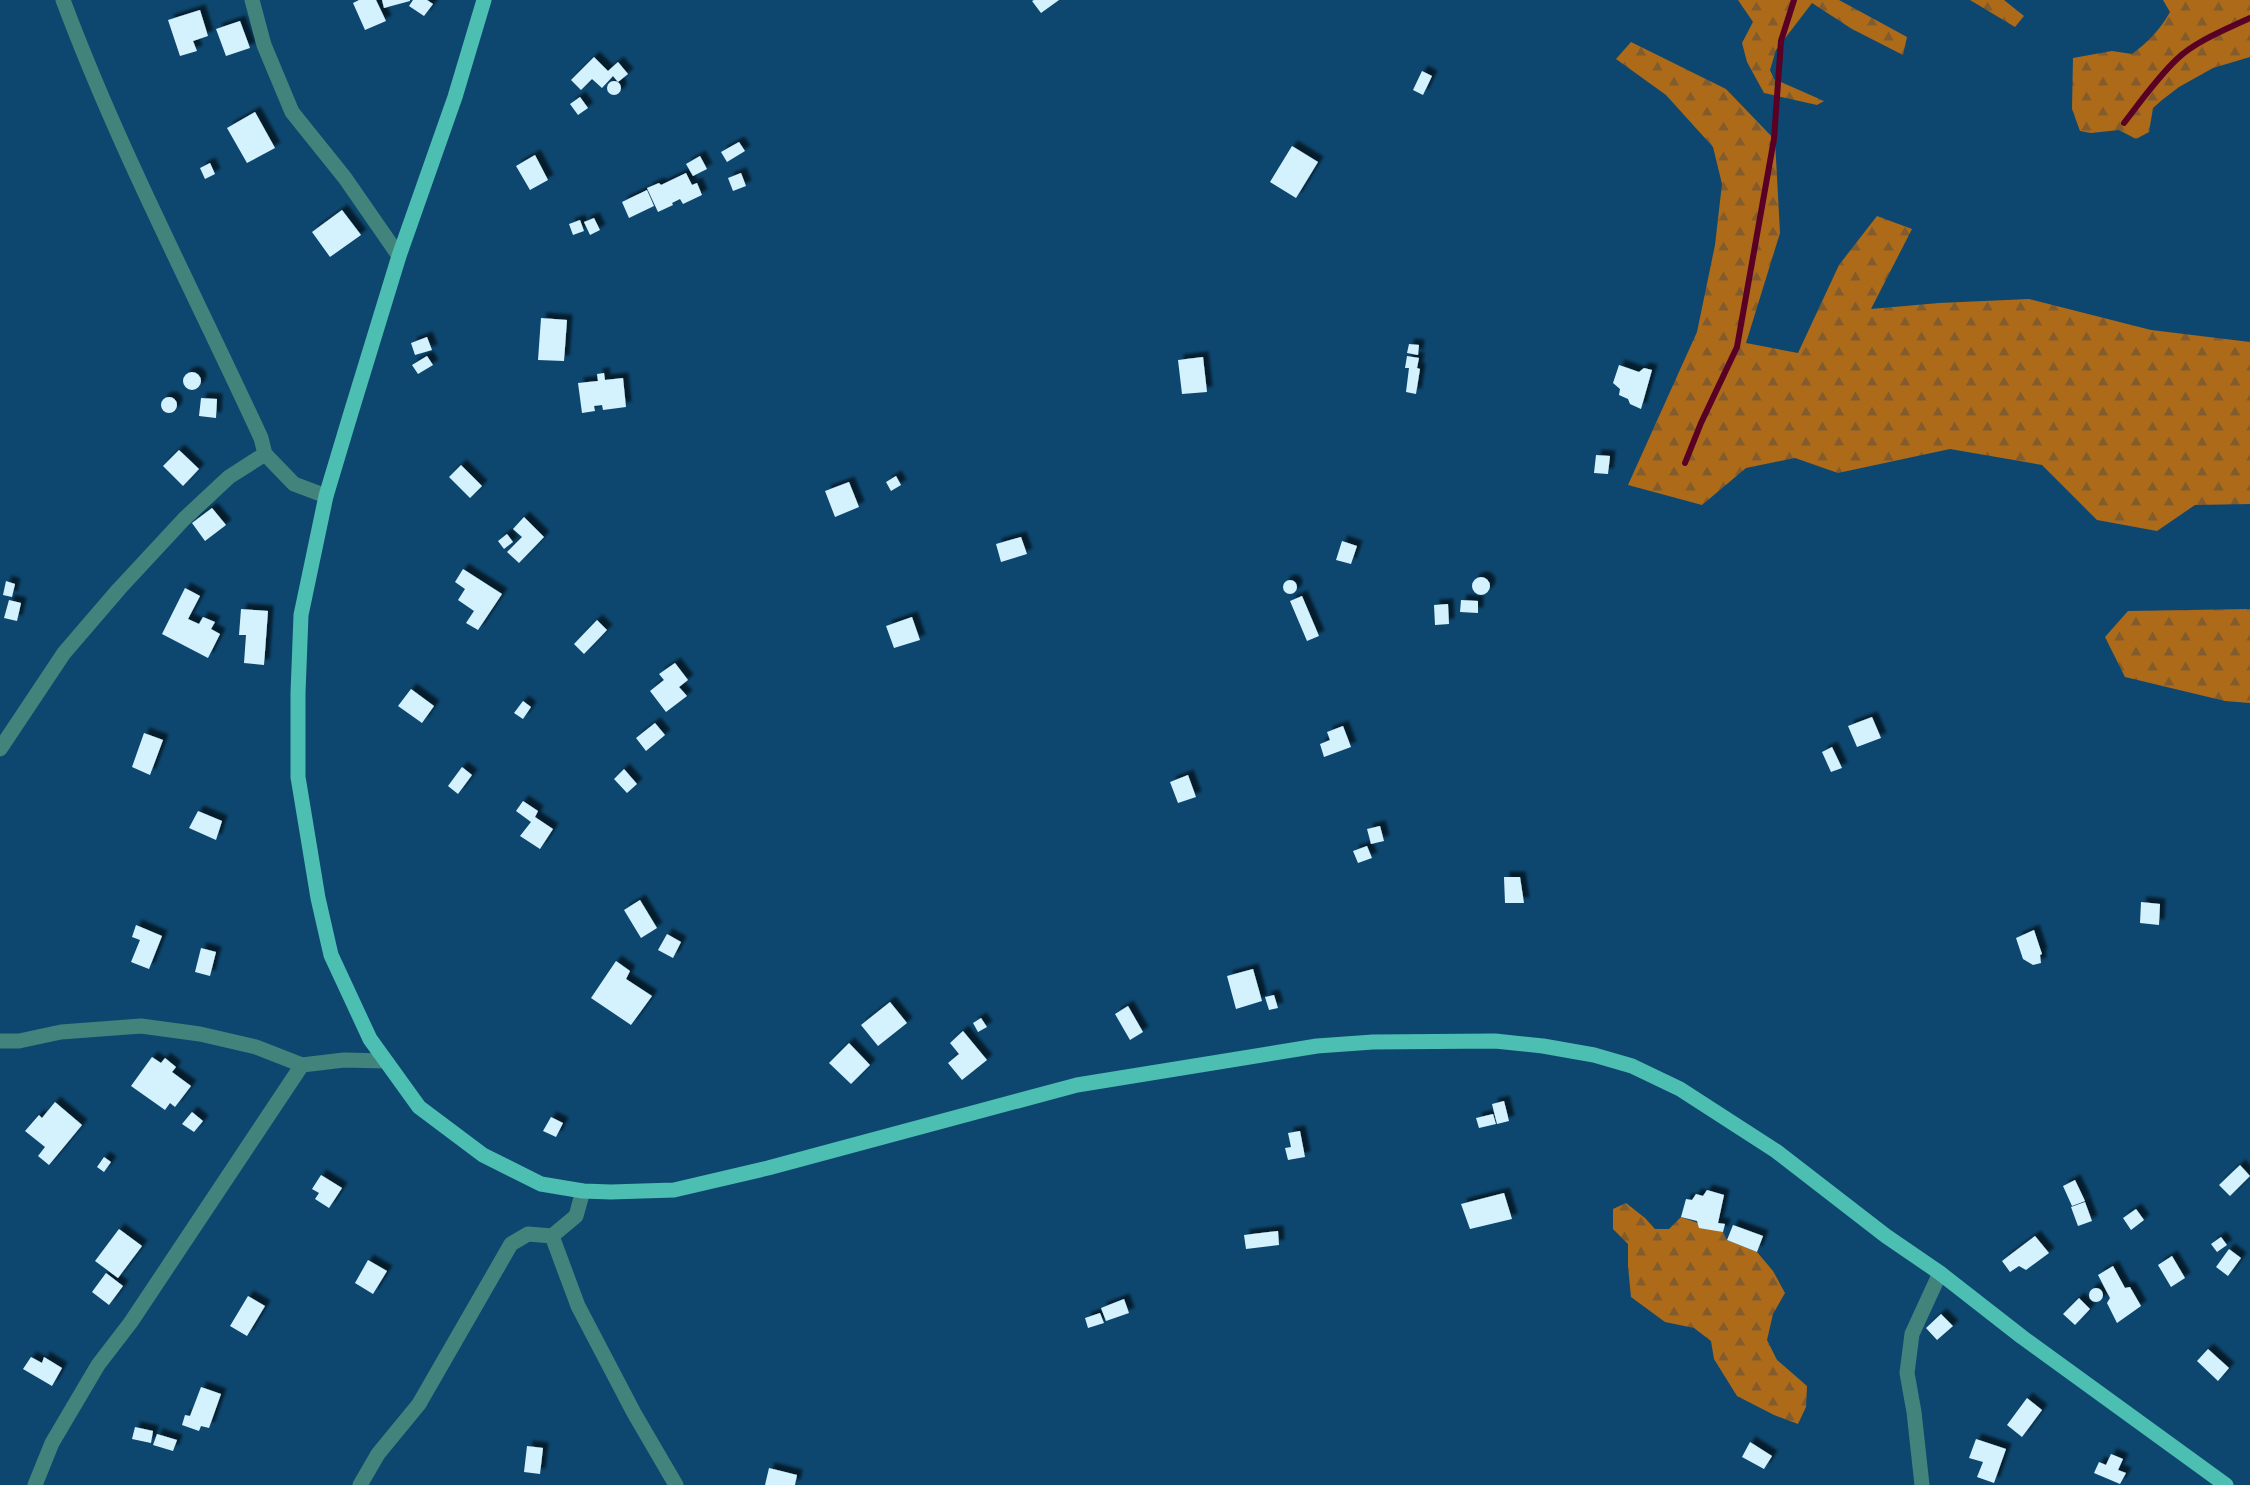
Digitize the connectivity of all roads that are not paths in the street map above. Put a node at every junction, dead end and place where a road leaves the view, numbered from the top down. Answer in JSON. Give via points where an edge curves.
{"nodes":[{"id":1,"x":63,"y":0,"type":"edge"},
{"id":2,"x":252,"y":0,"type":"edge"},
{"id":3,"x":484,"y":0,"type":"edge"},
{"id":4,"x":399,"y":256,"type":"junction"},
{"id":5,"x":265,"y":454,"type":"junction"},
{"id":6,"x":326,"y":496,"type":"junction"},
{"id":7,"x":0,"y":749,"type":"edge"},
{"id":8,"x":0,"y":1041,"type":"edge"},
{"id":9,"x":385,"y":1061,"type":"junction"},
{"id":10,"x":302,"y":1065,"type":"junction"},
{"id":11,"x":583,"y":1191,"type":"junction"},
{"id":12,"x":552,"y":1236,"type":"junction"},
{"id":13,"x":1940,"y":1272,"type":"junction"},
{"id":14,"x":36,"y":1485,"type":"edge"},
{"id":15,"x":360,"y":1485,"type":"edge"},
{"id":16,"x":676,"y":1485,"type":"edge"},
{"id":17,"x":1922,"y":1485,"type":"edge"},
{"id":18,"x":2226,"y":1485,"type":"edge"}],
"edges":[{"from":1,"to":5,"type":"street","via":[[85,59]]},
{"from":2,"to":4,"type":"street","via":[[264,45],[292,112],[345,178]]},
{"from":3,"to":4,"type":"main road","via":[[455,97]]},
{"from":4,"to":6,"type":"main road"},
{"from":5,"to":6,"type":"street","via":[[294,484]]},
{"from":5,"to":7,"type":"street","via":[[229,477],[119,589],[64,653]]},
{"from":6,"to":9,"type":"main road","via":[[300,615],[298,777],[331,955],[370,1040]]},
{"from":8,"to":10,"type":"street","via":[[141,1026],[256,1047]]},
{"from":9,"to":10,"type":"street"},
{"from":9,"to":11,"type":"main road","via":[[419,1107],[483,1155],[541,1184]]},
{"from":10,"to":14,"type":"street","via":[[137,1313],[98,1365],[52,1443]]},
{"from":11,"to":12,"type":"street","via":[[576,1216]]},
{"from":11,"to":13,"type":"main road","via":[[674,1190],[1060,1089],[1172,1068],[1317,1046],[1495,1041],[1594,1055],[1632,1066],[1680,1089],[1776,1151],[1886,1236]]},
{"from":12,"to":15,"type":"street","via":[[528,1234],[511,1244],[419,1404],[378,1454]]},
{"from":12,"to":16,"type":"street","via":[[578,1306]]},
{"from":13,"to":17,"type":"street","via":[[1912,1334],[1907,1373]]},
{"from":13,"to":18,"type":"main road","via":[[2022,1337]]}]}
